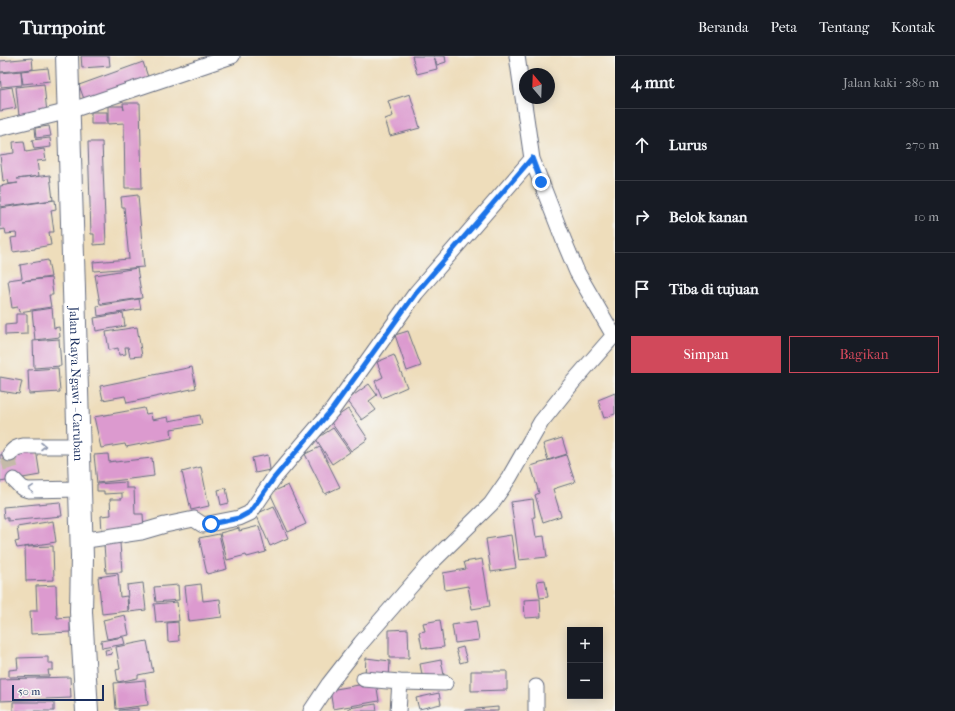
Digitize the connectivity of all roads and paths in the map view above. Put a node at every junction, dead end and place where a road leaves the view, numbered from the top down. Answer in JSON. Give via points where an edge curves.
{"nodes":[{"id":1,"x":67,"y":56,"type":"edge"},
{"id":2,"x":232,"y":56,"type":"edge"},
{"id":3,"x":516,"y":56,"type":"edge"},
{"id":4,"x":69,"y":111,"type":"junction"},
{"id":5,"x":0,"y":128,"type":"edge"},
{"id":6,"x":532,"y":158,"type":"junction"},
{"id":7,"x":614,"y":335,"type":"edge"},
{"id":8,"x":78,"y":446,"type":"junction"},
{"id":9,"x":10,"y":454,"type":"dead end"},
{"id":10,"x":14,"y":480,"type":"tunnel mouth"},
{"id":11,"x":79,"y":489,"type":"junction"},
{"id":12,"x":80,"y":541,"type":"junction"},
{"id":13,"x":364,"y":679,"type":"dead end"},
{"id":14,"x":400,"y":682,"type":"junction"},
{"id":15,"x":446,"y":683,"type":"dead end"},
{"id":16,"x":536,"y":687,"type":"dead end"},
{"id":17,"x":87,"y":711,"type":"edge"},
{"id":18,"x":311,"y":711,"type":"edge"},
{"id":19,"x":398,"y":711,"type":"edge"},
{"id":20,"x":536,"y":711,"type":"edge"}],
"edges":[{"from":1,"to":4,"type":"highway","name":"Jalan Raya Ngawi - Caruban"},
{"from":2,"to":4,"type":"street"},
{"from":3,"to":6,"type":"street"},
{"from":4,"to":5,"type":"street"},
{"from":4,"to":8,"type":"highway","name":"Jalan Raya Ngawi - Caruban"},
{"from":6,"to":7,"type":"street","via":[[577,272]]},
{"from":6,"to":12,"type":"street","via":[[416,293],[333,408],[274,478],[250,512],[239,518],[211,524],[203,525],[194,519],[141,532]]},
{"from":7,"to":18,"type":"street","via":[[541,422],[491,504],[429,566],[360,642]]},
{"from":9,"to":8,"type":"street","one_way":true,"via":[[18,447],[24,446]]},
{"from":8,"to":11,"type":"highway","name":"Jalan Raya Ngawi - Caruban"},
{"from":11,"to":10,"type":"street","one_way":true,"via":[[28,490]]},
{"from":11,"to":12,"type":"highway","name":"Jalan Raya Ngawi - Caruban"},
{"from":12,"to":17,"type":"highway","name":"Jalan Raya Ngawi - Caruban"},
{"from":13,"to":14,"type":"street"},
{"from":14,"to":15,"type":"street"},
{"from":14,"to":19,"type":"street"},
{"from":16,"to":20,"type":"street"}]}
